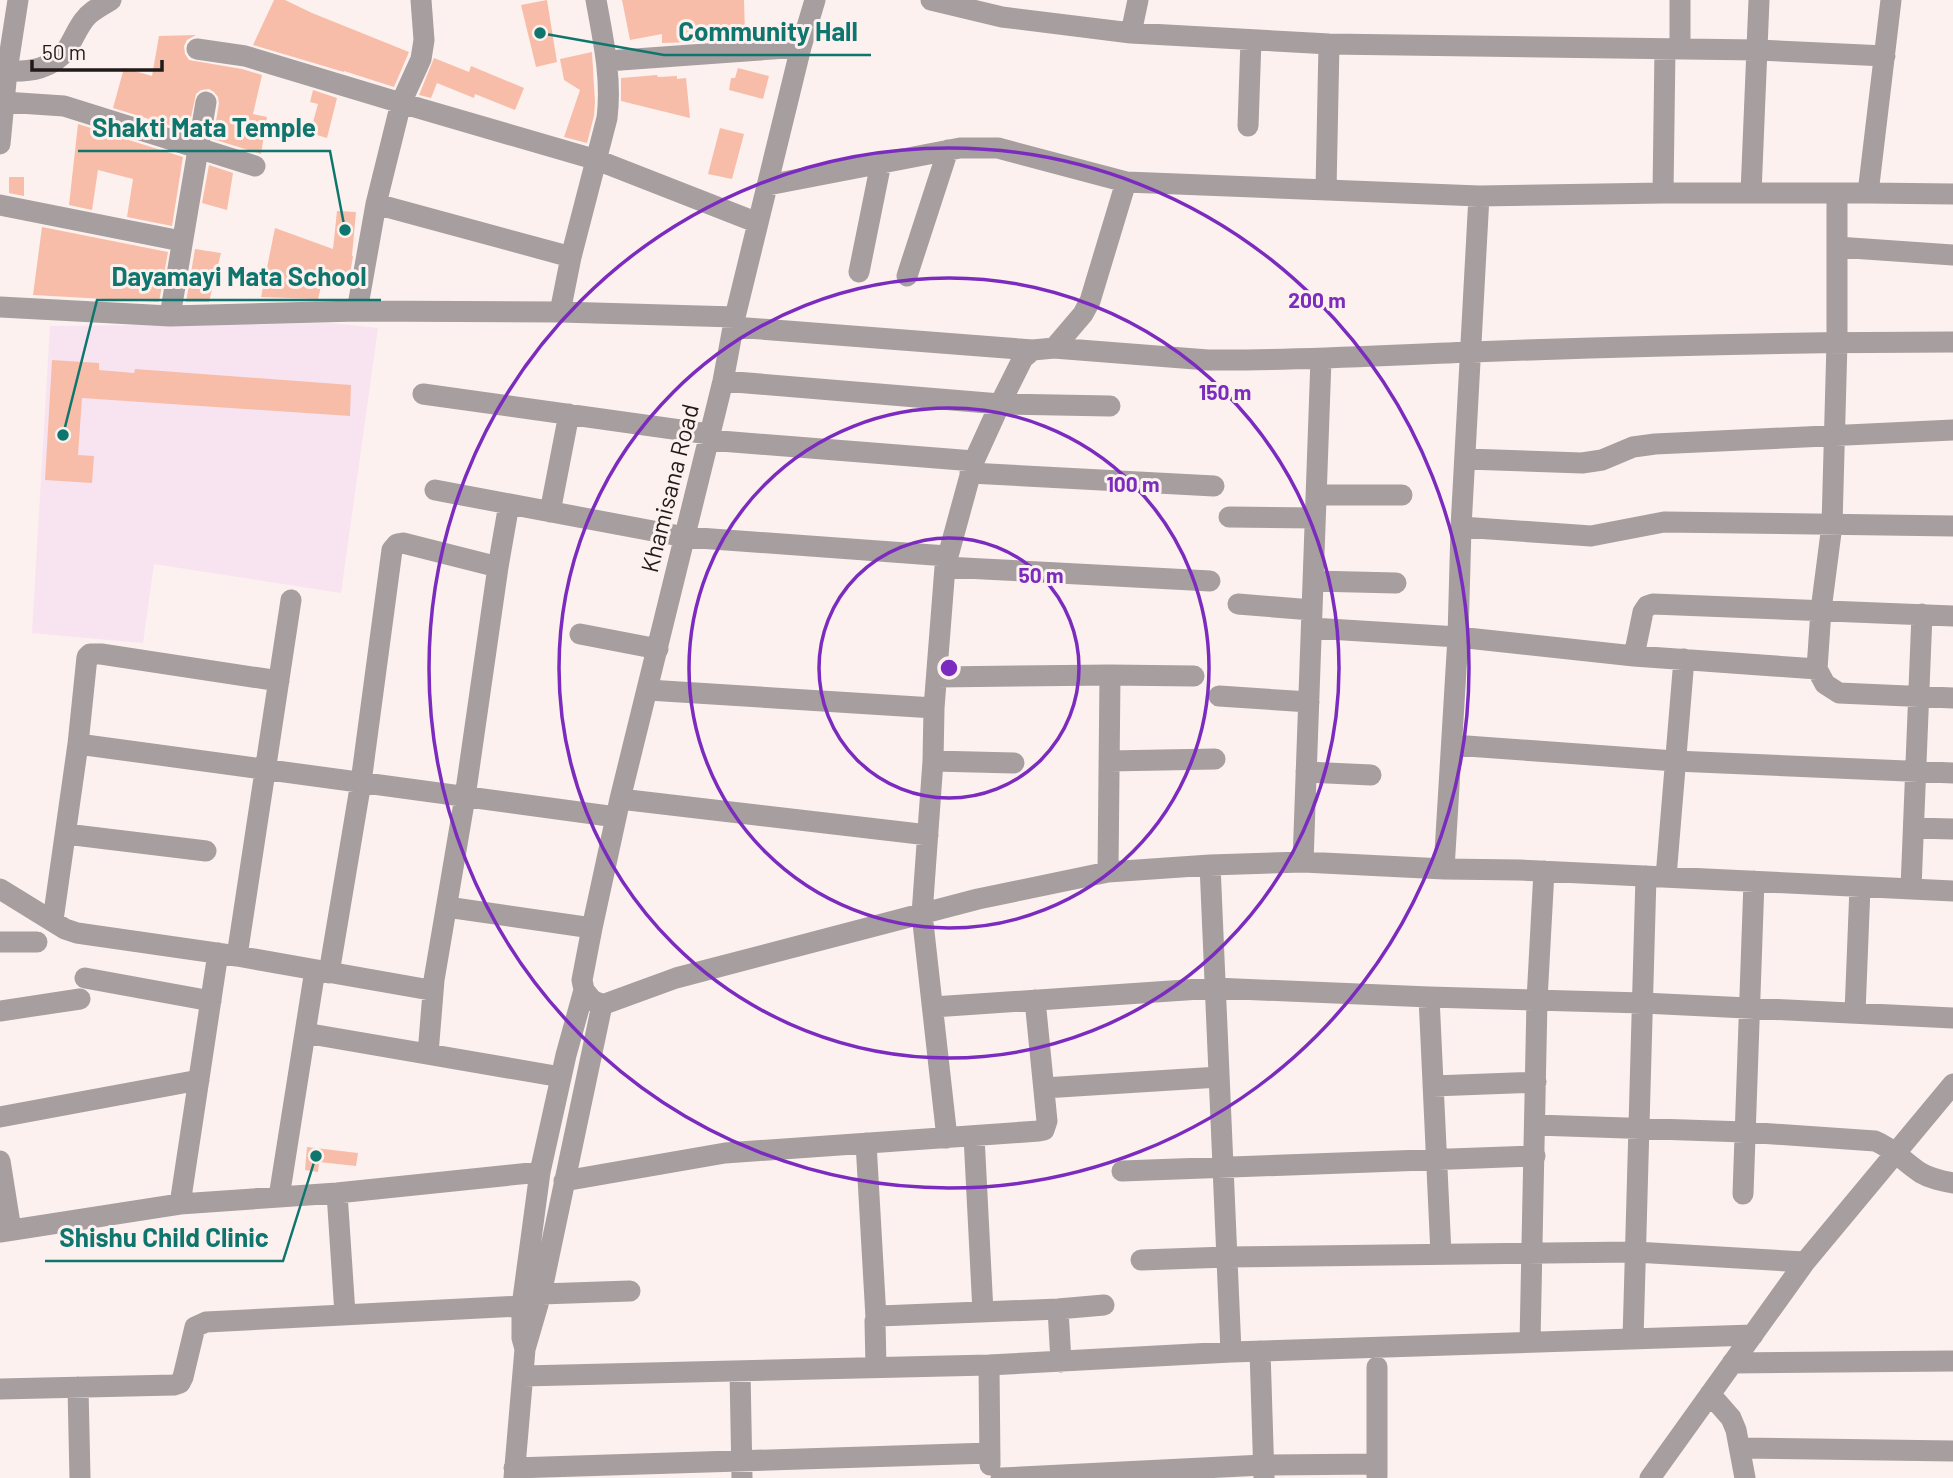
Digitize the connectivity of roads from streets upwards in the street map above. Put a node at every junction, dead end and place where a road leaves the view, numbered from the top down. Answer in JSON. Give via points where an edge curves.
{"nodes":[{"id":1,"x":18,"y":0,"type":"edge"},
{"id":2,"x":111,"y":0,"type":"edge"},
{"id":3,"x":421,"y":0,"type":"edge"},
{"id":4,"x":596,"y":0,"type":"edge"},
{"id":5,"x":815,"y":0,"type":"edge"},
{"id":6,"x":931,"y":0,"type":"edge"},
{"id":7,"x":1138,"y":0,"type":"edge"},
{"id":8,"x":1680,"y":0,"type":"edge"},
{"id":9,"x":1759,"y":0,"type":"edge"},
{"id":10,"x":1891,"y":0,"type":"edge"},
{"id":11,"x":1035,"y":10,"type":"edge"},
{"id":12,"x":1131,"y":33,"type":"junction"},
{"id":13,"x":1251,"y":40,"type":"junction"},
{"id":14,"x":1329,"y":44,"type":"junction"},
{"id":15,"x":801,"y":47,"type":"junction"},
{"id":16,"x":197,"y":49,"type":"dead end"},
{"id":17,"x":1672,"y":50,"type":"junction"},
{"id":18,"x":1757,"y":50,"type":"junction"},
{"id":19,"x":1885,"y":56,"type":"junction"},
{"id":20,"x":607,"y":61,"type":"junction"},
{"id":21,"x":7,"y":71,"type":"junction"},
{"id":22,"x":4,"y":102,"type":"junction"},
{"id":23,"x":206,"y":102,"type":"dead end"},
{"id":24,"x":401,"y":103,"type":"junction"},
{"id":25,"x":1248,"y":126,"type":"dead end"},
{"id":26,"x":0,"y":144,"type":"edge"},
{"id":27,"x":198,"y":147,"type":"junction"},
{"id":28,"x":948,"y":150,"type":"junction"},
{"id":29,"x":597,"y":160,"type":"junction"},
{"id":30,"x":881,"y":163,"type":"junction"},
{"id":31,"x":256,"y":166,"type":"dead end"},
{"id":32,"x":1126,"y":182,"type":"junction"},
{"id":33,"x":768,"y":185,"type":"junction"},
{"id":34,"x":1326,"y":190,"type":"junction"},
{"id":35,"x":1868,"y":192,"type":"junction"},
{"id":36,"x":1663,"y":193,"type":"junction"},
{"id":37,"x":1751,"y":193,"type":"junction"},
{"id":38,"x":1838,"y":193,"type":"junction"},
{"id":39,"x":1953,"y":194,"type":"edge"},
{"id":40,"x":1479,"y":196,"type":"junction"},
{"id":41,"x":376,"y":204,"type":"junction"},
{"id":42,"x":0,"y":205,"type":"edge"},
{"id":43,"x":758,"y":223,"type":"junction"},
{"id":44,"x":181,"y":242,"type":"junction"},
{"id":45,"x":1837,"y":247,"type":"junction"},
{"id":46,"x":1953,"y":255,"type":"edge"},
{"id":47,"x":572,"y":257,"type":"junction"},
{"id":48,"x":859,"y":272,"type":"dead end"},
{"id":49,"x":907,"y":276,"type":"dead end"},
{"id":50,"x":0,"y":307,"type":"edge"},
{"id":51,"x":357,"y":311,"type":"junction"},
{"id":52,"x":560,"y":312,"type":"junction"},
{"id":53,"x":170,"y":316,"type":"junction"},
{"id":54,"x":734,"y":322,"type":"junction"},
{"id":55,"x":1837,"y":342,"type":"junction"},
{"id":56,"x":1953,"y":342,"type":"edge"},
{"id":57,"x":1043,"y":349,"type":"junction"},
{"id":58,"x":1470,"y":352,"type":"junction"},
{"id":59,"x":1321,"y":359,"type":"junction"},
{"id":60,"x":723,"y":381,"type":"junction"},
{"id":61,"x":423,"y":394,"type":"dead end"},
{"id":62,"x":1000,"y":404,"type":"junction"},
{"id":63,"x":1110,"y":406,"type":"dead end"},
{"id":64,"x":569,"y":414,"type":"junction"},
{"id":65,"x":1953,"y":430,"type":"edge"},
{"id":66,"x":1834,"y":435,"type":"junction"},
{"id":67,"x":709,"y":437,"type":"junction"},
{"id":68,"x":1465,"y":459,"type":"junction"},
{"id":69,"x":972,"y":467,"type":"junction"},
{"id":70,"x":1214,"y":486,"type":"dead end"},
{"id":71,"x":435,"y":490,"type":"dead end"},
{"id":72,"x":1316,"y":495,"type":"junction"},
{"id":73,"x":1402,"y":495,"type":"dead end"},
{"id":74,"x":509,"y":505,"type":"junction"},
{"id":75,"x":550,"y":512,"type":"junction"},
{"id":76,"x":1229,"y":517,"type":"dead end"},
{"id":77,"x":1315,"y":518,"type":"junction"},
{"id":78,"x":1832,"y":525,"type":"junction"},
{"id":79,"x":1953,"y":526,"type":"edge"},
{"id":80,"x":1461,"y":527,"type":"junction"},
{"id":81,"x":685,"y":537,"type":"junction"},
{"id":82,"x":946,"y":562,"type":"junction"},
{"id":83,"x":498,"y":568,"type":"junction"},
{"id":84,"x":1313,"y":580,"type":"junction"},
{"id":85,"x":1210,"y":581,"type":"dead end"},
{"id":86,"x":1396,"y":583,"type":"dead end"},
{"id":87,"x":291,"y":600,"type":"dead end"},
{"id":88,"x":1238,"y":604,"type":"dead end"},
{"id":89,"x":1821,"y":610,"type":"junction"},
{"id":90,"x":1922,"y":614,"type":"junction"},
{"id":91,"x":1953,"y":615,"type":"edge"},
{"id":92,"x":1312,"y":619,"type":"junction"},
{"id":93,"x":580,"y":634,"type":"dead end"},
{"id":94,"x":1458,"y":637,"type":"junction"},
{"id":95,"x":657,"y":649,"type":"junction"},
{"id":96,"x":1634,"y":656,"type":"junction"},
{"id":97,"x":1684,"y":659,"type":"junction"},
{"id":98,"x":1817,"y":669,"type":"junction"},
{"id":99,"x":1110,"y":674,"type":"junction"},
{"id":100,"x":1194,"y":676,"type":"dead end"},
{"id":101,"x":937,"y":677,"type":"junction"},
{"id":102,"x":279,"y":681,"type":"junction"},
{"id":103,"x":648,"y":690,"type":"junction"},
{"id":104,"x":1219,"y":696,"type":"dead end"},
{"id":105,"x":1919,"y":698,"type":"junction"},
{"id":106,"x":1953,"y":698,"type":"edge"},
{"id":107,"x":1309,"y":702,"type":"junction"},
{"id":108,"x":934,"y":708,"type":"junction"},
{"id":109,"x":78,"y":744,"type":"junction"},
{"id":110,"x":1452,"y":745,"type":"junction"},
{"id":111,"x":1215,"y":760,"type":"dead end"},
{"id":112,"x":933,"y":761,"type":"junction"},
{"id":113,"x":1109,"y":761,"type":"junction"},
{"id":114,"x":1675,"y":761,"type":"junction"},
{"id":115,"x":1014,"y":764,"type":"dead end"},
{"id":116,"x":265,"y":769,"type":"junction"},
{"id":117,"x":1306,"y":772,"type":"junction"},
{"id":118,"x":1916,"y":772,"type":"junction"},
{"id":119,"x":1953,"y":773,"type":"edge"},
{"id":120,"x":1371,"y":775,"type":"dead end"},
{"id":121,"x":361,"y":782,"type":"junction"},
{"id":122,"x":465,"y":797,"type":"junction"},
{"id":123,"x":618,"y":808,"type":"junction"},
{"id":124,"x":1914,"y":828,"type":"junction"},
{"id":125,"x":1953,"y":829,"type":"edge"},
{"id":126,"x":66,"y":834,"type":"junction"},
{"id":127,"x":928,"y":835,"type":"junction"},
{"id":128,"x":206,"y":851,"type":"dead end"},
{"id":129,"x":1303,"y":862,"type":"junction"},
{"id":130,"x":1210,"y":865,"type":"junction"},
{"id":131,"x":1444,"y":869,"type":"junction"},
{"id":132,"x":1544,"y":871,"type":"junction"},
{"id":133,"x":1108,"y":872,"type":"junction"},
{"id":134,"x":1656,"y":877,"type":"junction"},
{"id":135,"x":1754,"y":881,"type":"junction"},
{"id":136,"x":1860,"y":887,"type":"junction"},
{"id":137,"x":1911,"y":888,"type":"junction"},
{"id":138,"x":0,"y":889,"type":"edge"},
{"id":139,"x":1953,"y":891,"type":"edge"},
{"id":140,"x":447,"y":907,"type":"junction"},
{"id":141,"x":922,"y":914,"type":"junction"},
{"id":142,"x":53,"y":920,"type":"junction"},
{"id":143,"x":592,"y":928,"type":"junction"},
{"id":144,"x":0,"y":942,"type":"edge"},
{"id":145,"x":37,"y":942,"type":"dead end"},
{"id":146,"x":228,"y":954,"type":"junction"},
{"id":147,"x":322,"y":972,"type":"junction"},
{"id":148,"x":434,"y":980,"type":"junction"},
{"id":149,"x":1215,"y":988,"type":"junction"},
{"id":150,"x":584,"y":990,"type":"junction"},
{"id":151,"x":1429,"y":997,"type":"junction"},
{"id":152,"x":211,"y":1000,"type":"junction"},
{"id":153,"x":1035,"y":1000,"type":"junction"},
{"id":154,"x":1538,"y":1000,"type":"junction"},
{"id":155,"x":1643,"y":1003,"type":"junction"},
{"id":156,"x":602,"y":1005,"type":"junction"},
{"id":157,"x":933,"y":1007,"type":"junction"},
{"id":158,"x":1749,"y":1007,"type":"junction"},
{"id":159,"x":0,"y":1011,"type":"edge"},
{"id":160,"x":1855,"y":1013,"type":"junction"},
{"id":161,"x":1953,"y":1018,"type":"edge"},
{"id":162,"x":305,"y":1033,"type":"junction"},
{"id":163,"x":428,"y":1054,"type":"junction"},
{"id":164,"x":561,"y":1077,"type":"junction"},
{"id":165,"x":1219,"y":1077,"type":"junction"},
{"id":166,"x":199,"y":1080,"type":"junction"},
{"id":167,"x":1536,"y":1082,"type":"junction"},
{"id":168,"x":1433,"y":1086,"type":"junction"},
{"id":169,"x":1951,"y":1087,"type":"edge"},
{"id":170,"x":1044,"y":1088,"type":"junction"},
{"id":171,"x":0,"y":1117,"type":"edge"},
{"id":172,"x":1536,"y":1125,"type":"junction"},
{"id":173,"x":1639,"y":1128,"type":"junction"},
{"id":174,"x":1745,"y":1132,"type":"junction"},
{"id":175,"x":974,"y":1136,"type":"junction"},
{"id":176,"x":947,"y":1138,"type":"junction"},
{"id":177,"x":866,"y":1143,"type":"junction"},
{"id":178,"x":1895,"y":1153,"type":"junction"},
{"id":179,"x":1535,"y":1156,"type":"junction"},
{"id":180,"x":1436,"y":1160,"type":"junction"},
{"id":181,"x":0,"y":1161,"type":"edge"},
{"id":182,"x":1223,"y":1167,"type":"junction"},
{"id":183,"x":1122,"y":1171,"type":"dead end"},
{"id":184,"x":540,"y":1172,"type":"junction"},
{"id":185,"x":564,"y":1181,"type":"junction"},
{"id":186,"x":1953,"y":1183,"type":"edge"},
{"id":187,"x":337,"y":1193,"type":"junction"},
{"id":188,"x":1743,"y":1194,"type":"dead end"},
{"id":189,"x":279,"y":1197,"type":"junction"},
{"id":190,"x":180,"y":1204,"type":"junction"},
{"id":191,"x":6,"y":1231,"type":"edge"},
{"id":192,"x":1635,"y":1252,"type":"junction"},
{"id":193,"x":1531,"y":1253,"type":"junction"},
{"id":194,"x":1441,"y":1254,"type":"junction"},
{"id":195,"x":1227,"y":1257,"type":"junction"},
{"id":196,"x":1141,"y":1259,"type":"dead end"},
{"id":197,"x":1805,"y":1262,"type":"junction"},
{"id":198,"x":630,"y":1291,"type":"dead end"},
{"id":199,"x":541,"y":1294,"type":"junction"},
{"id":200,"x":522,"y":1306,"type":"junction"},
{"id":201,"x":1104,"y":1306,"type":"dead end"},
{"id":202,"x":1058,"y":1310,"type":"junction"},
{"id":203,"x":983,"y":1312,"type":"junction"},
{"id":204,"x":345,"y":1314,"type":"junction"},
{"id":205,"x":876,"y":1318,"type":"junction"},
{"id":206,"x":1752,"y":1335,"type":"junction"},
{"id":207,"x":1633,"y":1339,"type":"junction"},
{"id":208,"x":1530,"y":1342,"type":"junction"},
{"id":209,"x":525,"y":1349,"type":"junction"},
{"id":210,"x":1260,"y":1351,"type":"junction"},
{"id":211,"x":1231,"y":1352,"type":"junction"},
{"id":212,"x":1953,"y":1361,"type":"edge"},
{"id":213,"x":1060,"y":1362,"type":"junction"},
{"id":214,"x":1732,"y":1363,"type":"junction"},
{"id":215,"x":989,"y":1365,"type":"junction"},
{"id":216,"x":876,"y":1367,"type":"junction"},
{"id":217,"x":1377,"y":1367,"type":"dead end"},
{"id":218,"x":740,"y":1371,"type":"junction"},
{"id":219,"x":523,"y":1376,"type":"junction"},
{"id":220,"x":78,"y":1387,"type":"junction"},
{"id":221,"x":0,"y":1389,"type":"edge"},
{"id":222,"x":1710,"y":1394,"type":"junction"},
{"id":223,"x":1740,"y":1448,"type":"junction"},
{"id":224,"x":1953,"y":1451,"type":"edge"},
{"id":225,"x":990,"y":1453,"type":"junction"},
{"id":226,"x":742,"y":1469,"type":"edge"},
{"id":227,"x":1377,"y":1471,"type":"edge"},
{"id":228,"x":1264,"y":1472,"type":"edge"},
{"id":229,"x":514,"y":1473,"type":"edge"},
{"id":230,"x":1658,"y":1475,"type":"edge"},
{"id":231,"x":80,"y":1478,"type":"edge"},
{"id":232,"x":990,"y":1478,"type":"edge"},
{"id":233,"x":1001,"y":1478,"type":"edge"},
{"id":234,"x":1745,"y":1478,"type":"edge"}],
"edges":[{"from":1,"to":21,"type":"street"},
{"from":2,"to":21,"type":"street","via":[[85,18],[58,59],[42,68]]},
{"from":3,"to":24,"type":"street","via":[[421,59]]},
{"from":4,"to":20,"type":"street"},
{"from":5,"to":15,"type":"street","name":"Khamisana Road"},
{"from":6,"to":11,"type":"street","via":[[1002,17]]},
{"from":7,"to":12,"type":"street"},
{"from":8,"to":17,"type":"street"},
{"from":9,"to":18,"type":"street"},
{"from":10,"to":19,"type":"street"},
{"from":11,"to":12,"type":"street"},
{"from":12,"to":13,"type":"street"},
{"from":13,"to":14,"type":"street"},
{"from":13,"to":25,"type":"street"},
{"from":14,"to":17,"type":"street"},
{"from":14,"to":34,"type":"street"},
{"from":15,"to":20,"type":"street"},
{"from":15,"to":33,"type":"street","name":"Khamisana Road"},
{"from":16,"to":24,"type":"street","via":[[245,56]]},
{"from":17,"to":18,"type":"street"},
{"from":17,"to":36,"type":"street"},
{"from":18,"to":19,"type":"street"},
{"from":18,"to":37,"type":"street"},
{"from":19,"to":35,"type":"street"},
{"from":20,"to":29,"type":"street","via":[[610,101]]},
{"from":21,"to":22,"type":"street"},
{"from":22,"to":26,"type":"street"},
{"from":22,"to":27,"type":"street","via":[[64,106]]},
{"from":23,"to":27,"type":"street"},
{"from":24,"to":29,"type":"street"},
{"from":24,"to":41,"type":"street"},
{"from":27,"to":31,"type":"street"},
{"from":27,"to":44,"type":"street"},
{"from":28,"to":30,"type":"street"},
{"from":28,"to":32,"type":"street","via":[[998,148]]},
{"from":28,"to":49,"type":"street"},
{"from":29,"to":43,"type":"street"},
{"from":29,"to":47,"type":"street"},
{"from":30,"to":33,"type":"street"},
{"from":30,"to":48,"type":"street"},
{"from":32,"to":34,"type":"street"},
{"from":32,"to":57,"type":"street","via":[[1090,301],[1072,329]]},
{"from":33,"to":43,"type":"street","name":"Khamisana Road"},
{"from":34,"to":40,"type":"street"},
{"from":35,"to":38,"type":"street"},
{"from":35,"to":39,"type":"street"},
{"from":36,"to":37,"type":"street"},
{"from":36,"to":40,"type":"street"},
{"from":37,"to":38,"type":"street"},
{"from":38,"to":45,"type":"street"},
{"from":40,"to":58,"type":"street"},
{"from":41,"to":47,"type":"street"},
{"from":41,"to":51,"type":"street"},
{"from":42,"to":44,"type":"street"},
{"from":43,"to":54,"type":"street","name":"Khamisana Road"},
{"from":44,"to":53,"type":"street"},
{"from":45,"to":46,"type":"street"},
{"from":45,"to":55,"type":"street"},
{"from":47,"to":52,"type":"street"},
{"from":50,"to":53,"type":"street"},
{"from":51,"to":52,"type":"street"},
{"from":51,"to":53,"type":"street"},
{"from":52,"to":54,"type":"street"},
{"from":54,"to":57,"type":"street"},
{"from":54,"to":60,"type":"street","name":"Khamisana Road"},
{"from":55,"to":56,"type":"street"},
{"from":55,"to":58,"type":"street"},
{"from":55,"to":66,"type":"street"},
{"from":57,"to":59,"type":"street","via":[[1208,360]]},
{"from":57,"to":62,"type":"street","via":[[1023,358]]},
{"from":58,"to":59,"type":"street"},
{"from":58,"to":68,"type":"street"},
{"from":59,"to":72,"type":"street"},
{"from":60,"to":62,"type":"street"},
{"from":60,"to":67,"type":"street","name":"Khamisana Road"},
{"from":61,"to":64,"type":"street"},
{"from":62,"to":63,"type":"street"},
{"from":62,"to":69,"type":"street"},
{"from":64,"to":67,"type":"street"},
{"from":64,"to":75,"type":"street"},
{"from":65,"to":66,"type":"street"},
{"from":66,"to":68,"type":"street","via":[[1655,444],[1581,463]]},
{"from":66,"to":78,"type":"street"},
{"from":67,"to":69,"type":"street"},
{"from":67,"to":81,"type":"street","name":"Khamisana Road"},
{"from":68,"to":80,"type":"street"},
{"from":69,"to":70,"type":"street"},
{"from":69,"to":82,"type":"street"},
{"from":71,"to":74,"type":"street"},
{"from":72,"to":73,"type":"street"},
{"from":72,"to":77,"type":"street"},
{"from":74,"to":75,"type":"street"},
{"from":74,"to":83,"type":"street"},
{"from":75,"to":81,"type":"street"},
{"from":76,"to":77,"type":"street"},
{"from":77,"to":84,"type":"street"},
{"from":78,"to":79,"type":"street"},
{"from":78,"to":80,"type":"street","via":[[1664,522],[1591,536]]},
{"from":78,"to":89,"type":"street"},
{"from":80,"to":94,"type":"street"},
{"from":81,"to":82,"type":"street"},
{"from":81,"to":95,"type":"street","name":"Khamisana Road"},
{"from":82,"to":85,"type":"street"},
{"from":82,"to":101,"type":"street"},
{"from":83,"to":121,"type":"street","via":[[402,543],[394,546]]},
{"from":83,"to":122,"type":"street"},
{"from":84,"to":86,"type":"street"},
{"from":84,"to":92,"type":"street"},
{"from":87,"to":102,"type":"street"},
{"from":88,"to":92,"type":"street"},
{"from":89,"to":90,"type":"street"},
{"from":89,"to":96,"type":"street","via":[[1653,604],[1643,612]]},
{"from":89,"to":98,"type":"street"},
{"from":90,"to":91,"type":"street"},
{"from":90,"to":105,"type":"street"},
{"from":92,"to":94,"type":"street"},
{"from":92,"to":107,"type":"street"},
{"from":93,"to":95,"type":"street"},
{"from":94,"to":96,"type":"street"},
{"from":94,"to":110,"type":"street"},
{"from":95,"to":103,"type":"street","name":"Khamisana Road"},
{"from":96,"to":97,"type":"street"},
{"from":97,"to":98,"type":"street"},
{"from":97,"to":114,"type":"street"},
{"from":98,"to":105,"type":"street","via":[[1825,684],[1839,693]]},
{"from":99,"to":100,"type":"street"},
{"from":99,"to":101,"type":"street"},
{"from":99,"to":113,"type":"street"},
{"from":101,"to":108,"type":"street"},
{"from":102,"to":109,"type":"street","via":[[90,654],[85,662]]},
{"from":102,"to":116,"type":"street"},
{"from":103,"to":108,"type":"street"},
{"from":103,"to":123,"type":"street","name":"Khamisana Road"},
{"from":104,"to":107,"type":"street"},
{"from":105,"to":106,"type":"street"},
{"from":105,"to":118,"type":"street"},
{"from":107,"to":117,"type":"street"},
{"from":108,"to":112,"type":"street"},
{"from":109,"to":116,"type":"street"},
{"from":109,"to":126,"type":"street"},
{"from":110,"to":114,"type":"street"},
{"from":110,"to":131,"type":"street"},
{"from":111,"to":113,"type":"street"},
{"from":112,"to":115,"type":"street"},
{"from":112,"to":127,"type":"street"},
{"from":113,"to":133,"type":"street"},
{"from":114,"to":118,"type":"street"},
{"from":114,"to":134,"type":"street"},
{"from":116,"to":121,"type":"street"},
{"from":116,"to":146,"type":"street"},
{"from":117,"to":120,"type":"street"},
{"from":117,"to":129,"type":"street"},
{"from":118,"to":119,"type":"street"},
{"from":118,"to":124,"type":"street"},
{"from":121,"to":122,"type":"street"},
{"from":121,"to":147,"type":"street"},
{"from":122,"to":123,"type":"street"},
{"from":122,"to":140,"type":"street"},
{"from":123,"to":127,"type":"street"},
{"from":123,"to":143,"type":"street","name":"Khamisana Road"},
{"from":124,"to":125,"type":"street"},
{"from":124,"to":137,"type":"street"},
{"from":126,"to":128,"type":"street"},
{"from":126,"to":142,"type":"street"},
{"from":127,"to":141,"type":"street"},
{"from":129,"to":130,"type":"street"},
{"from":129,"to":131,"type":"street"},
{"from":130,"to":133,"type":"street"},
{"from":130,"to":149,"type":"street"},
{"from":131,"to":132,"type":"street"},
{"from":132,"to":134,"type":"street"},
{"from":132,"to":154,"type":"street"},
{"from":133,"to":141,"type":"street"},
{"from":134,"to":135,"type":"street"},
{"from":134,"to":155,"type":"street"},
{"from":135,"to":136,"type":"street"},
{"from":135,"to":158,"type":"street"},
{"from":136,"to":137,"type":"street"},
{"from":136,"to":160,"type":"street"},
{"from":137,"to":139,"type":"street"},
{"from":138,"to":142,"type":"street"},
{"from":140,"to":143,"type":"street"},
{"from":140,"to":148,"type":"street"},
{"from":141,"to":156,"type":"street","via":[[676,978]]},
{"from":141,"to":157,"type":"street"},
{"from":142,"to":146,"type":"street","via":[[77,933]]},
{"from":143,"to":150,"type":"street","name":"Khamisana Road"},
{"from":144,"to":145,"type":"street"},
{"from":146,"to":147,"type":"street"},
{"from":146,"to":152,"type":"street"},
{"from":147,"to":148,"type":"street","via":[[425,991],[433,988]]},
{"from":147,"to":162,"type":"street"},
{"from":148,"to":163,"type":"street"},
{"from":149,"to":151,"type":"street"},
{"from":149,"to":153,"type":"street"},
{"from":149,"to":165,"type":"street"},
{"from":150,"to":156,"type":"street"},
{"from":150,"to":164,"type":"street","name":"Khamisana Road"},
{"from":151,"to":154,"type":"street"},
{"from":151,"to":168,"type":"street"},
{"from":152,"to":159,"type":"street","via":[[82,988]]},
{"from":152,"to":166,"type":"street"},
{"from":153,"to":157,"type":"street"},
{"from":153,"to":170,"type":"street"},
{"from":154,"to":155,"type":"street"},
{"from":154,"to":167,"type":"street"},
{"from":155,"to":158,"type":"street"},
{"from":155,"to":173,"type":"street"},
{"from":156,"to":185,"type":"street"},
{"from":157,"to":176,"type":"street"},
{"from":158,"to":160,"type":"street"},
{"from":158,"to":174,"type":"street"},
{"from":160,"to":161,"type":"street"},
{"from":162,"to":163,"type":"street"},
{"from":162,"to":189,"type":"street"},
{"from":163,"to":164,"type":"street"},
{"from":164,"to":184,"type":"street","name":"Khamisana Road"},
{"from":165,"to":170,"type":"street"},
{"from":165,"to":182,"type":"street"},
{"from":166,"to":171,"type":"street"},
{"from":166,"to":190,"type":"street"},
{"from":167,"to":168,"type":"street"},
{"from":167,"to":172,"type":"street"},
{"from":168,"to":180,"type":"street"},
{"from":169,"to":178,"type":"street"},
{"from":170,"to":175,"type":"street","via":[[1044,1129]]},
{"from":172,"to":173,"type":"street"},
{"from":172,"to":179,"type":"street"},
{"from":173,"to":174,"type":"street"},
{"from":173,"to":192,"type":"street"},
{"from":174,"to":178,"type":"street","via":[[1875,1141]]},
{"from":174,"to":188,"type":"street"},
{"from":175,"to":176,"type":"street"},
{"from":175,"to":203,"type":"street"},
{"from":176,"to":177,"type":"street"},
{"from":177,"to":185,"type":"street","via":[[725,1153]]},
{"from":177,"to":205,"type":"street"},
{"from":178,"to":186,"type":"street","via":[[1922,1174]]},
{"from":178,"to":197,"type":"street"},
{"from":179,"to":180,"type":"street"},
{"from":179,"to":193,"type":"street"},
{"from":180,"to":182,"type":"street"},
{"from":180,"to":194,"type":"street"},
{"from":181,"to":191,"type":"street"},
{"from":182,"to":183,"type":"street"},
{"from":182,"to":195,"type":"street"},
{"from":184,"to":187,"type":"street"},
{"from":184,"to":200,"type":"street","name":"Khamisana Road"},
{"from":185,"to":199,"type":"street"},
{"from":187,"to":189,"type":"street"},
{"from":187,"to":204,"type":"street"},
{"from":189,"to":190,"type":"street"},
{"from":190,"to":191,"type":"street"},
{"from":192,"to":193,"type":"street"},
{"from":192,"to":197,"type":"street"},
{"from":192,"to":207,"type":"street"},
{"from":193,"to":194,"type":"street"},
{"from":193,"to":208,"type":"street"},
{"from":194,"to":195,"type":"street"},
{"from":195,"to":196,"type":"street"},
{"from":195,"to":211,"type":"street"},
{"from":197,"to":206,"type":"street"},
{"from":198,"to":199,"type":"street"},
{"from":199,"to":209,"type":"street"},
{"from":200,"to":204,"type":"street"},
{"from":200,"to":209,"type":"street","name":"Khamisana Road"},
{"from":201,"to":202,"type":"street"},
{"from":202,"to":203,"type":"street"},
{"from":202,"to":213,"type":"street"},
{"from":203,"to":205,"type":"street"},
{"from":204,"to":220,"type":"street","via":[[206,1322],[195,1327],[180,1383]]},
{"from":205,"to":216,"type":"street"},
{"from":206,"to":207,"type":"street"},
{"from":206,"to":214,"type":"street"},
{"from":207,"to":208,"type":"street"},
{"from":208,"to":210,"type":"street"},
{"from":209,"to":219,"type":"street"},
{"from":210,"to":211,"type":"street"},
{"from":210,"to":228,"type":"street"},
{"from":211,"to":213,"type":"street"},
{"from":212,"to":214,"type":"street"},
{"from":213,"to":215,"type":"street"},
{"from":214,"to":222,"type":"street"},
{"from":215,"to":216,"type":"street"},
{"from":215,"to":225,"type":"street"},
{"from":216,"to":218,"type":"street"},
{"from":217,"to":227,"type":"street"},
{"from":218,"to":219,"type":"street"},
{"from":218,"to":226,"type":"street"},
{"from":219,"to":229,"type":"street"},
{"from":220,"to":221,"type":"street"},
{"from":220,"to":231,"type":"street"},
{"from":222,"to":223,"type":"street","via":[[1731,1418]]},
{"from":222,"to":230,"type":"street"},
{"from":223,"to":224,"type":"street"},
{"from":223,"to":234,"type":"street"},
{"from":225,"to":226,"type":"street"},
{"from":225,"to":232,"type":"street"},
{"from":226,"to":229,"type":"street"},
{"from":227,"to":228,"type":"street"},
{"from":228,"to":233,"type":"street"}]}
